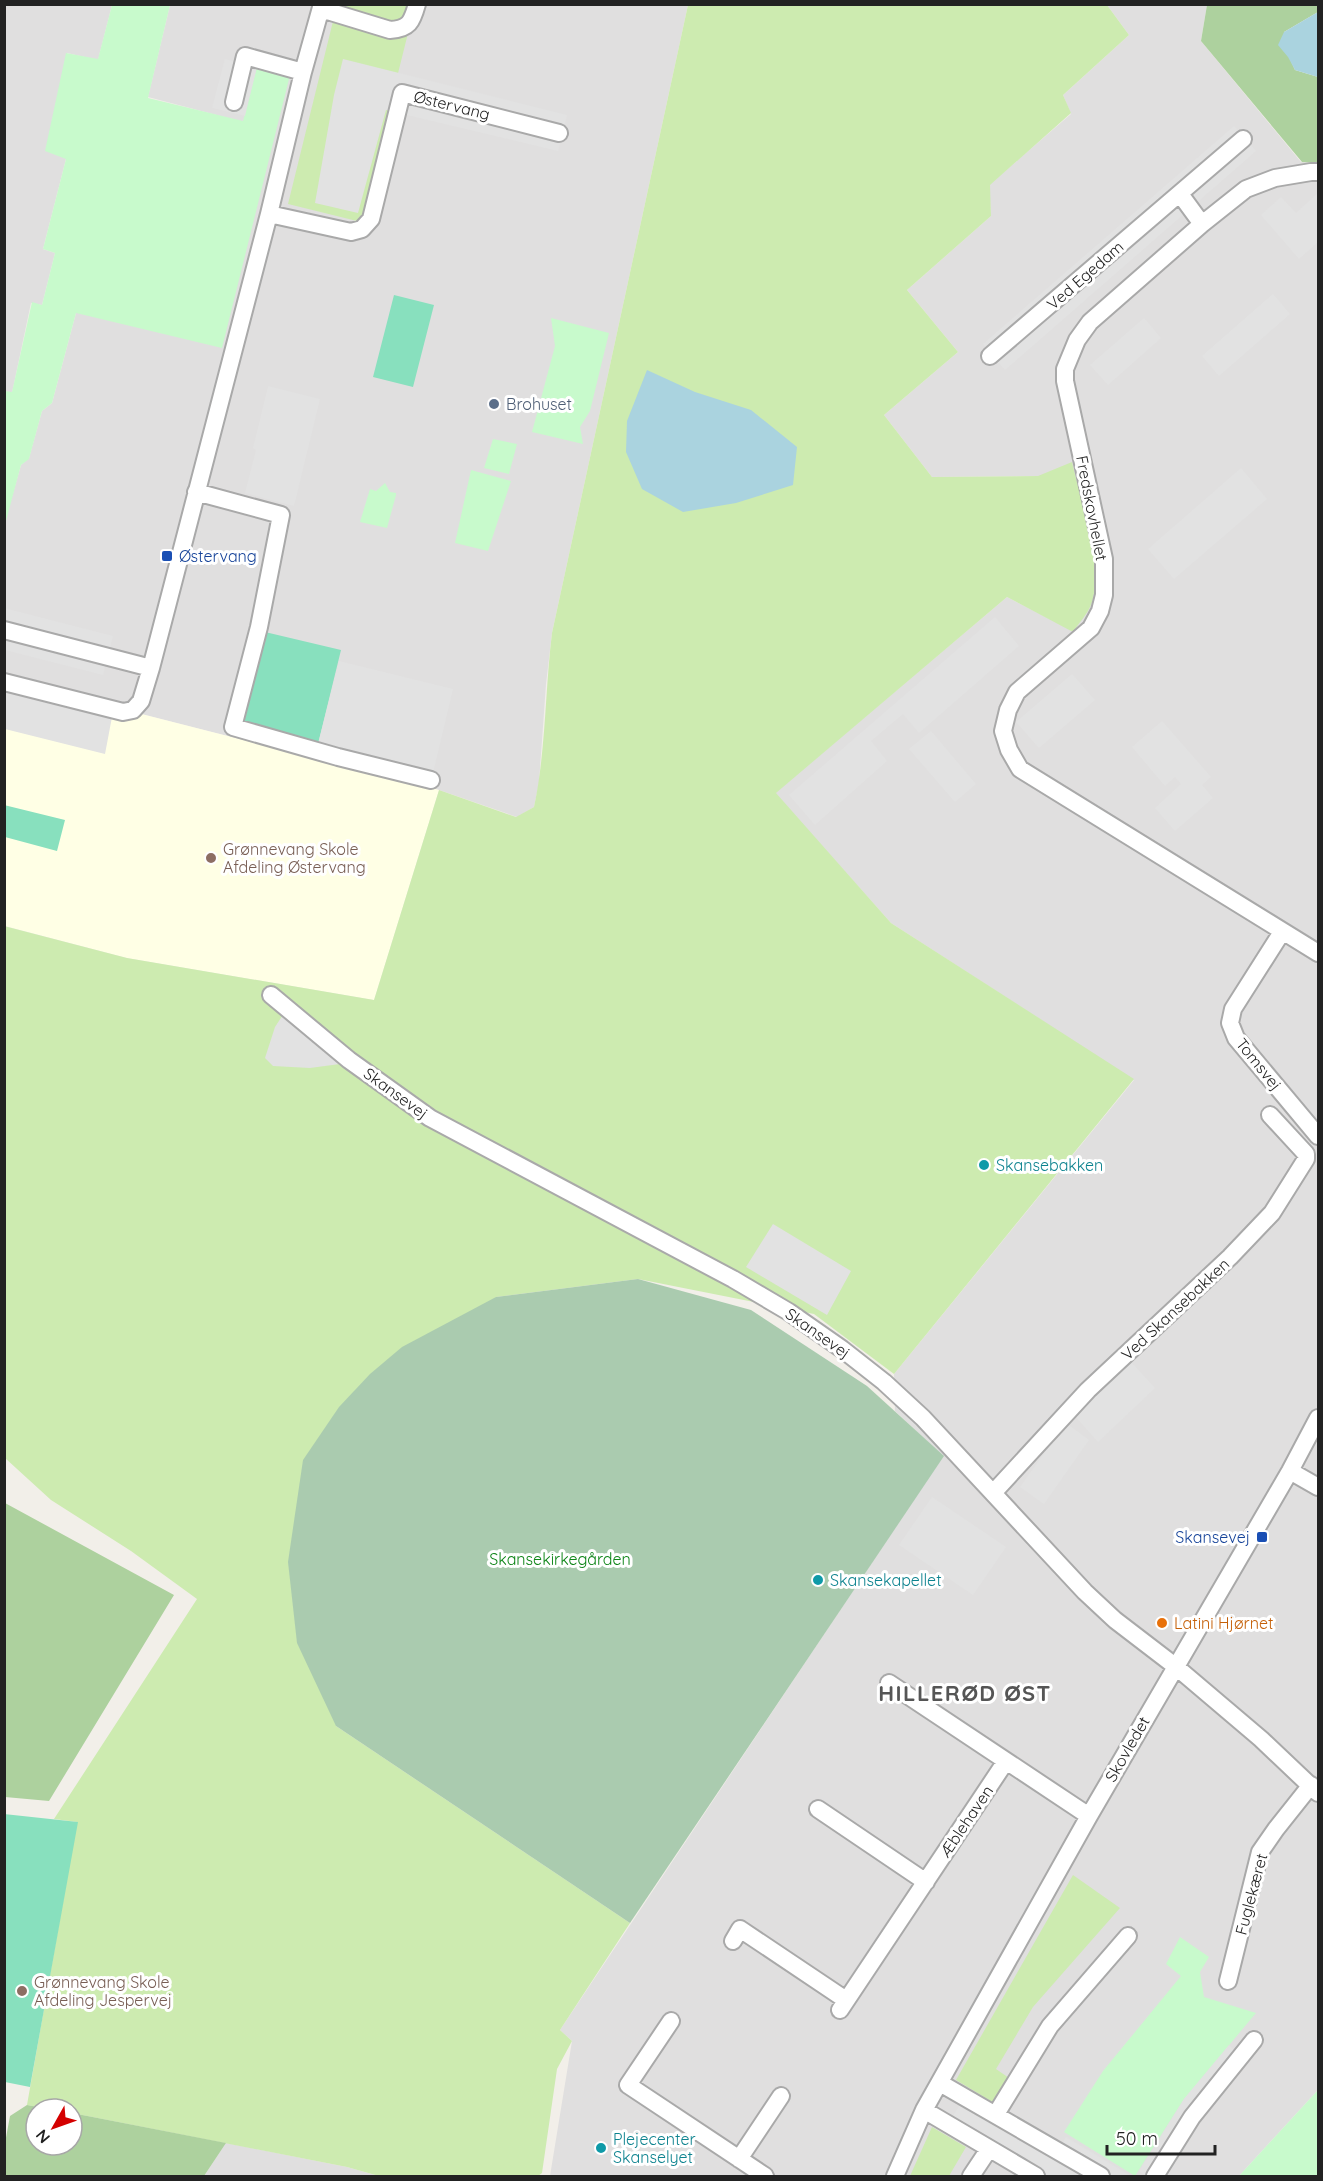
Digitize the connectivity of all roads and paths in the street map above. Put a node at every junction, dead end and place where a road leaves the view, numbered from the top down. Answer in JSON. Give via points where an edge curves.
{"nodes":[{"id":1,"x":417,"y":4,"type":"edge"},
{"id":2,"x":321,"y":7,"type":"edge"},
{"id":3,"x":303,"y":72,"type":"junction"},
{"id":4,"x":234,"y":102,"type":"dead end"},
{"id":5,"x":559,"y":133,"type":"dead end"},
{"id":6,"x":1243,"y":139,"type":"dead end"},
{"id":7,"x":1318,"y":172,"type":"edge"},
{"id":8,"x":1180,"y":194,"type":"junction"},
{"id":9,"x":269,"y":214,"type":"junction"},
{"id":10,"x":1202,"y":224,"type":"junction"},
{"id":11,"x":990,"y":356,"type":"dead end"},
{"id":12,"x":196,"y":492,"type":"junction"},
{"id":13,"x":4,"y":630,"type":"edge"},
{"id":14,"x":151,"y":668,"type":"junction"},
{"id":15,"x":4,"y":682,"type":"edge"},
{"id":16,"x":431,"y":780,"type":"dead end"},
{"id":17,"x":1282,"y":932,"type":"junction"},
{"id":18,"x":1318,"y":953,"type":"edge"},
{"id":19,"x":271,"y":995,"type":"dead end"},
{"id":20,"x":1270,"y":1115,"type":"dead end"},
{"id":21,"x":1317,"y":1130,"type":"edge"},
{"id":22,"x":1318,"y":1419,"type":"edge"},
{"id":23,"x":1290,"y":1471,"type":"junction"},
{"id":24,"x":1318,"y":1488,"type":"edge"},
{"id":25,"x":993,"y":1493,"type":"junction"},
{"id":26,"x":1174,"y":1666,"type":"junction"},
{"id":27,"x":889,"y":1683,"type":"dead end"},
{"id":28,"x":1006,"y":1761,"type":"junction"},
{"id":29,"x":1315,"y":1789,"type":"edge"},
{"id":30,"x":818,"y":1809,"type":"dead end"},
{"id":31,"x":1089,"y":1816,"type":"junction"},
{"id":32,"x":926,"y":1882,"type":"junction"},
{"id":33,"x":1128,"y":1936,"type":"dead end"},
{"id":34,"x":733,"y":1941,"type":"dead end"},
{"id":35,"x":1228,"y":1981,"type":"dead end"},
{"id":36,"x":671,"y":2020,"type":"dead end"},
{"id":37,"x":1254,"y":2040,"type":"dead end"},
{"id":38,"x":940,"y":2083,"type":"junction"},
{"id":39,"x":781,"y":2096,"type":"dead end"},
{"id":40,"x":924,"y":2110,"type":"junction"},
{"id":41,"x":996,"y":2114,"type":"junction"},
{"id":42,"x":989,"y":2149,"type":"junction"},
{"id":43,"x":739,"y":2159,"type":"junction"},
{"id":44,"x":765,"y":2176,"type":"edge"},
{"id":45,"x":895,"y":2176,"type":"edge"},
{"id":46,"x":971,"y":2176,"type":"edge"},
{"id":47,"x":1036,"y":2176,"type":"edge"},
{"id":48,"x":1101,"y":2176,"type":"edge"},
{"id":49,"x":1155,"y":2176,"type":"edge"}],
"edges":[{"from":1,"to":2,"type":"street","via":[[408,25],[390,30]]},
{"from":2,"to":3,"type":"street"},
{"from":3,"to":4,"type":"street","via":[[245,56]]},
{"from":3,"to":9,"type":"street"},
{"from":5,"to":9,"type":"street","name":"Østervang","via":[[402,93],[371,219],[362,229],[351,232]]},
{"from":6,"to":8,"type":"street","name":"Ved Egedam"},
{"from":7,"to":10,"type":"street","name":"Fredskovhellet","via":[[1275,178],[1246,189]]},
{"from":8,"to":10,"type":"street"},
{"from":8,"to":11,"type":"street","name":"Ved Egedam"},
{"from":9,"to":12,"type":"street"},
{"from":10,"to":17,"type":"street","name":"Fredskovhellet","via":[[1090,322],[1077,340],[1065,369],[1104,559],[1104,595],[1091,628],[1017,692],[1003,731],[1008,750],[1020,769]]},
{"from":12,"to":14,"type":"street"},
{"from":12,"to":16,"type":"street","via":[[281,515],[259,627],[233,727]]},
{"from":13,"to":14,"type":"street"},
{"from":14,"to":15,"type":"street","via":[[141,701],[133,710],[123,712]]},
{"from":17,"to":18,"type":"street","name":"Fredskovhellet"},
{"from":17,"to":21,"type":"street","name":"Tomsvej","via":[[1233,1009],[1230,1023],[1236,1038]]},
{"from":19,"to":25,"type":"street","name":"Skansevej","via":[[349,1060],[430,1118],[789,1312],[884,1382]]},
{"from":20,"to":25,"type":"street","name":"Ved Skansebakken","via":[[1306,1154],[1272,1213],[1089,1390]]},
{"from":22,"to":23,"type":"street","name":"Skovledet"},
{"from":23,"to":24,"type":"street"},
{"from":23,"to":26,"type":"street","name":"Skovledet"},
{"from":25,"to":26,"type":"street","name":"Skansevej","via":[[1085,1592]]},
{"from":26,"to":29,"type":"street","name":"Skansevej"},
{"from":26,"to":31,"type":"street","name":"Skovledet"},
{"from":27,"to":28,"type":"street"},
{"from":28,"to":31,"type":"street"},
{"from":28,"to":32,"type":"street","name":"Æblehaven"},
{"from":29,"to":35,"type":"street","name":"Fuglekæret","via":[[1276,1829],[1260,1852]]},
{"from":30,"to":32,"type":"street"},
{"from":31,"to":38,"type":"street","name":"Skovledet"},
{"from":32,"to":34,"type":"street","name":"Æblehaven","via":[[843,2005],[740,1929]]},
{"from":33,"to":41,"type":"street","via":[[1050,2026]]},
{"from":36,"to":43,"type":"street","via":[[628,2085]]},
{"from":37,"to":49,"type":"street","via":[[1192,2117]]},
{"from":38,"to":40,"type":"street","name":"Skovledet"},
{"from":38,"to":41,"type":"street"},
{"from":39,"to":43,"type":"street"},
{"from":40,"to":42,"type":"street"},
{"from":40,"to":45,"type":"street","name":"Skovledet"},
{"from":41,"to":48,"type":"street"},
{"from":42,"to":46,"type":"street"},
{"from":42,"to":47,"type":"street"},
{"from":43,"to":44,"type":"street"}]}
